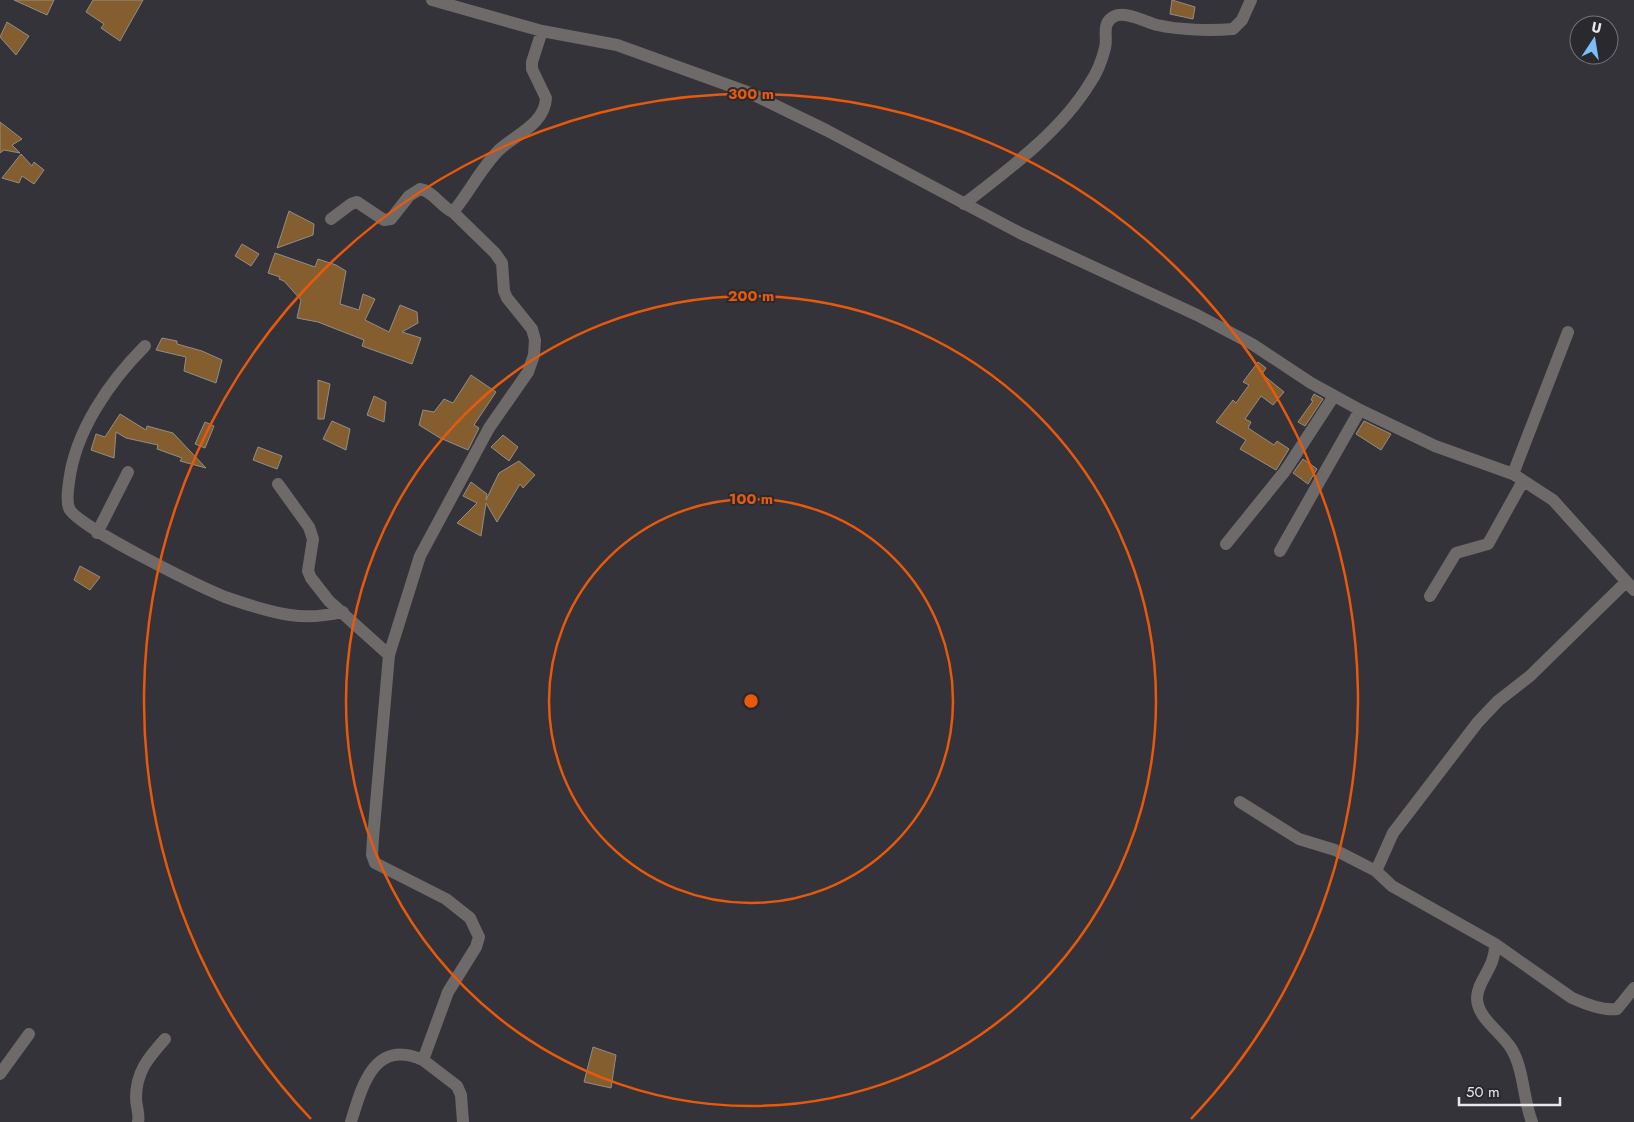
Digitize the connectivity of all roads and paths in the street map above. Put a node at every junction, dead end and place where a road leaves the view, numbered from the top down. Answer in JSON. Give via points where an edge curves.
{"nodes":[{"id":1,"x":432,"y":0,"type":"edge"},
{"id":2,"x":1251,"y":0,"type":"edge"},
{"id":3,"x":542,"y":31,"type":"junction"},
{"id":4,"x":964,"y":204,"type":"junction"},
{"id":5,"x":453,"y":212,"type":"junction"},
{"id":6,"x":331,"y":219,"type":"dead end"},
{"id":7,"x":1568,"y":332,"type":"dead end"},
{"id":8,"x":145,"y":346,"type":"dead end"},
{"id":9,"x":1334,"y":396,"type":"junction"},
{"id":10,"x":1360,"y":410,"type":"junction"},
{"id":11,"x":128,"y":472,"type":"dead end"},
{"id":12,"x":1518,"y":477,"type":"junction"},
{"id":13,"x":278,"y":484,"type":"dead end"},
{"id":14,"x":97,"y":533,"type":"junction"},
{"id":15,"x":1226,"y":544,"type":"dead end"},
{"id":16,"x":1280,"y":551,"type":"dead end"},
{"id":17,"x":1630,"y":586,"type":"edge"},
{"id":18,"x":1430,"y":596,"type":"dead end"},
{"id":19,"x":343,"y":612,"type":"junction"},
{"id":20,"x":389,"y":655,"type":"junction"},
{"id":21,"x":1240,"y":802,"type":"dead end"},
{"id":22,"x":1376,"y":871,"type":"junction"},
{"id":23,"x":1495,"y":944,"type":"junction"},
{"id":24,"x":1634,"y":988,"type":"edge"},
{"id":25,"x":29,"y":1034,"type":"dead end"},
{"id":26,"x":165,"y":1039,"type":"dead end"},
{"id":27,"x":423,"y":1060,"type":"junction"},
{"id":28,"x":0,"y":1074,"type":"edge"},
{"id":29,"x":138,"y":1122,"type":"edge"},
{"id":30,"x":350,"y":1122,"type":"edge"},
{"id":31,"x":464,"y":1122,"type":"edge"},
{"id":32,"x":1532,"y":1122,"type":"edge"}],
"edges":[{"from":1,"to":3,"type":"street"},
{"from":2,"to":4,"type":"street","via":[[1242,20],[1233,29],[1184,28],[1158,25],[1126,15],[1114,16],[1105,28],[1106,46],[1091,82],[1070,111],[1016,163]]},
{"from":3,"to":4,"type":"street","via":[[617,45],[750,93]]},
{"from":3,"to":5,"type":"street","via":[[532,62],[534,77],[546,98],[542,112],[534,124],[498,151]]},
{"from":4,"to":9,"type":"street","via":[[1252,344]]},
{"from":5,"to":6,"type":"street","via":[[426,190],[420,189],[409,196],[391,219],[384,220],[357,202]]},
{"from":5,"to":20,"type":"street","via":[[502,263],[504,291],[532,329],[534,355],[528,372],[489,428],[425,544]]},
{"from":7,"to":12,"type":"street"},
{"from":8,"to":14,"type":"street","via":[[127,364],[95,412],[74,455],[68,506],[72,516]]},
{"from":9,"to":10,"type":"street"},
{"from":9,"to":15,"type":"street","via":[[1285,471]]},
{"from":10,"to":12,"type":"street","via":[[1435,446]]},
{"from":10,"to":16,"type":"street"},
{"from":11,"to":14,"type":"street"},
{"from":12,"to":17,"type":"street","via":[[1553,500]]},
{"from":12,"to":18,"type":"street","via":[[1488,544],[1456,553]]},
{"from":13,"to":19,"type":"street","via":[[309,527],[313,539],[308,571],[311,578],[329,601]]},
{"from":14,"to":19,"type":"street","via":[[230,599],[289,615],[317,617]]},
{"from":17,"to":22,"type":"street","via":[[1478,722],[1393,833]]},
{"from":19,"to":20,"type":"street"},
{"from":20,"to":27,"type":"street","via":[[372,855],[375,863],[383,868],[446,899],[470,918],[478,937],[476,947],[448,992]]},
{"from":21,"to":22,"type":"street","via":[[1299,839],[1335,850]]},
{"from":22,"to":23,"type":"street","via":[[1392,886]]},
{"from":23,"to":24,"type":"street","via":[[1572,998],[1585,1003],[1618,1009]]},
{"from":23,"to":32,"type":"street","via":[[1493,963],[1476,995],[1477,1003],[1484,1017],[1511,1048]]},
{"from":25,"to":28,"type":"street"},
{"from":26,"to":29,"type":"street","via":[[139,1073],[136,1089]]},
{"from":27,"to":30,"type":"street","via":[[409,1054],[386,1057],[378,1062],[363,1083]]},
{"from":27,"to":31,"type":"street","via":[[457,1086]]}]}
